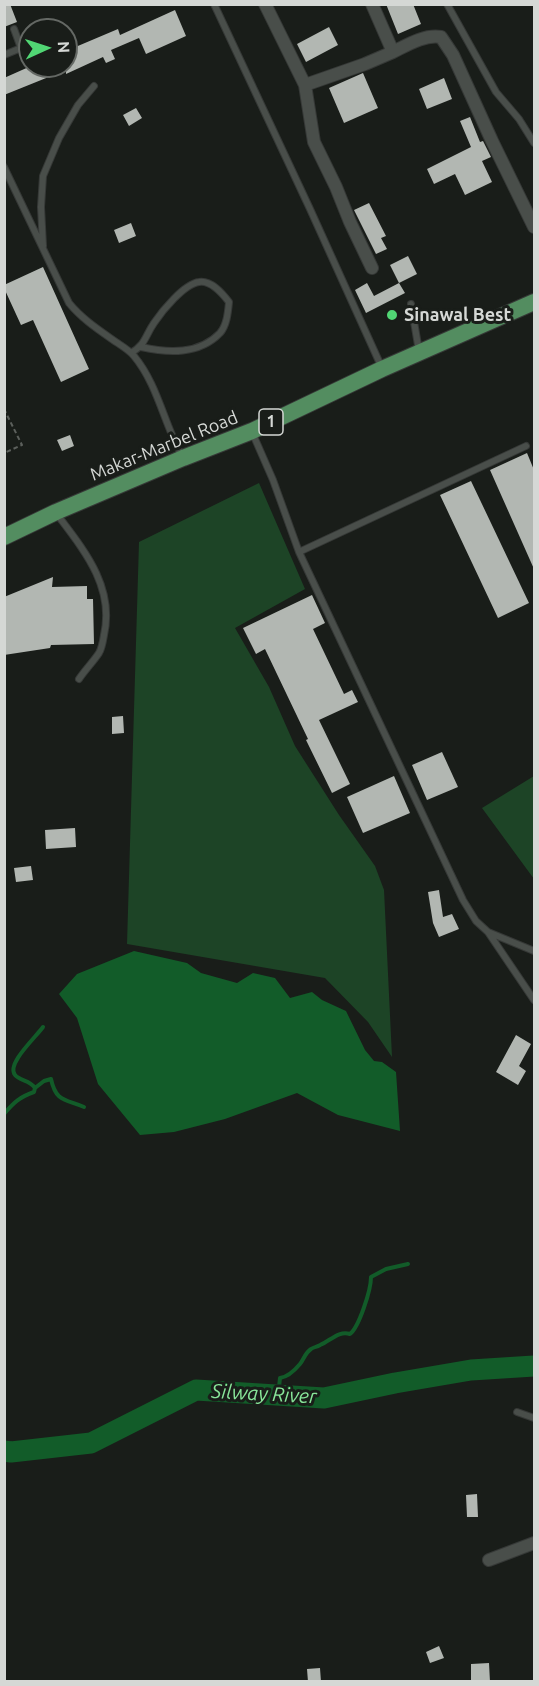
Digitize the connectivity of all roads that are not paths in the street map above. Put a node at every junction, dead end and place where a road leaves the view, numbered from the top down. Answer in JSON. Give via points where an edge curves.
{"nodes":[{"id":1,"x":214,"y":4,"type":"edge"},
{"id":2,"x":265,"y":4,"type":"edge"},
{"id":3,"x":372,"y":4,"type":"edge"},
{"id":4,"x":447,"y":4,"type":"edge"},
{"id":5,"x":14,"y":29,"type":"dead end"},
{"id":6,"x":18,"y":40,"type":"edge"},
{"id":7,"x":18,"y":49,"type":"edge"},
{"id":8,"x":393,"y":52,"type":"junction"},
{"id":9,"x":4,"y":55,"type":"edge"},
{"id":10,"x":94,"y":86,"type":"dead end"},
{"id":11,"x":305,"y":86,"type":"junction"},
{"id":12,"x":534,"y":143,"type":"edge"},
{"id":13,"x":4,"y":166,"type":"edge"},
{"id":14,"x":534,"y":227,"type":"edge"},
{"id":15,"x":43,"y":250,"type":"junction"},
{"id":16,"x":372,"y":268,"type":"dead end"},
{"id":17,"x":534,"y":302,"type":"edge"},
{"id":18,"x":411,"y":304,"type":"dead end"},
{"id":19,"x":141,"y":347,"type":"junction"},
{"id":20,"x":131,"y":353,"type":"junction"},
{"id":21,"x":420,"y":353,"type":"junction"},
{"id":22,"x":382,"y":369,"type":"junction"},
{"id":23,"x":252,"y":431,"type":"junction"},
{"id":24,"x":526,"y":446,"type":"dead end"},
{"id":25,"x":183,"y":458,"type":"junction"},
{"id":26,"x":56,"y":512,"type":"junction"},
{"id":27,"x":4,"y":537,"type":"edge"},
{"id":28,"x":300,"y":552,"type":"junction"},
{"id":29,"x":79,"y":679,"type":"dead end"},
{"id":30,"x":488,"y":932,"type":"junction"},
{"id":31,"x":534,"y":951,"type":"edge"},
{"id":32,"x":534,"y":1000,"type":"edge"},
{"id":33,"x":517,"y":1412,"type":"dead end"},
{"id":34,"x":534,"y":1418,"type":"edge"},
{"id":35,"x":534,"y":1543,"type":"edge"},
{"id":36,"x":489,"y":1560,"type":"dead end"}],
"edges":[{"from":1,"to":22,"type":"lane"},
{"from":2,"to":11,"type":"street"},
{"from":3,"to":8,"type":"street"},
{"from":4,"to":12,"type":"lane","via":[[496,92]]},
{"from":5,"to":6,"type":"lane"},
{"from":7,"to":9,"type":"lane"},
{"from":8,"to":11,"type":"street"},
{"from":8,"to":14,"type":"street","via":[[422,39],[441,37]]},
{"from":10,"to":15,"type":"lane","via":[[59,138],[43,176]]},
{"from":11,"to":16,"type":"street","via":[[314,142]]},
{"from":13,"to":15,"type":"lane"},
{"from":15,"to":20,"type":"lane","via":[[73,308]]},
{"from":17,"to":21,"type":"main road","name":"Makar-Marbel Road","number":"1"},
{"from":18,"to":21,"type":"lane"},
{"from":19,"to":19,"type":"lane","via":[[153,324],[173,300],[193,285],[199,282],[219,289],[229,302],[221,332],[199,348],[162,352]]},
{"from":19,"to":20,"type":"lane"},
{"from":20,"to":25,"type":"lane","via":[[144,368]]},
{"from":21,"to":22,"type":"main road","name":"Makar-Marbel Road","number":"1"},
{"from":22,"to":23,"type":"main road","name":"Makar-Marbel Road","number":"1"},
{"from":23,"to":25,"type":"main road","name":"Makar-Marbel Road","number":"1"},
{"from":23,"to":28,"type":"lane"},
{"from":24,"to":28,"type":"lane"},
{"from":25,"to":26,"type":"main road","name":"Makar-Marbel Road","number":"1"},
{"from":26,"to":27,"type":"main road","name":"Makar-Marbel Road","number":"1"},
{"from":26,"to":29,"type":"lane","via":[[91,561],[106,599],[107,623],[100,651]]},
{"from":28,"to":30,"type":"lane","via":[[463,900]]},
{"from":30,"to":31,"type":"lane"},
{"from":30,"to":32,"type":"lane"},
{"from":33,"to":34,"type":"lane"},
{"from":35,"to":36,"type":"street"}]}
